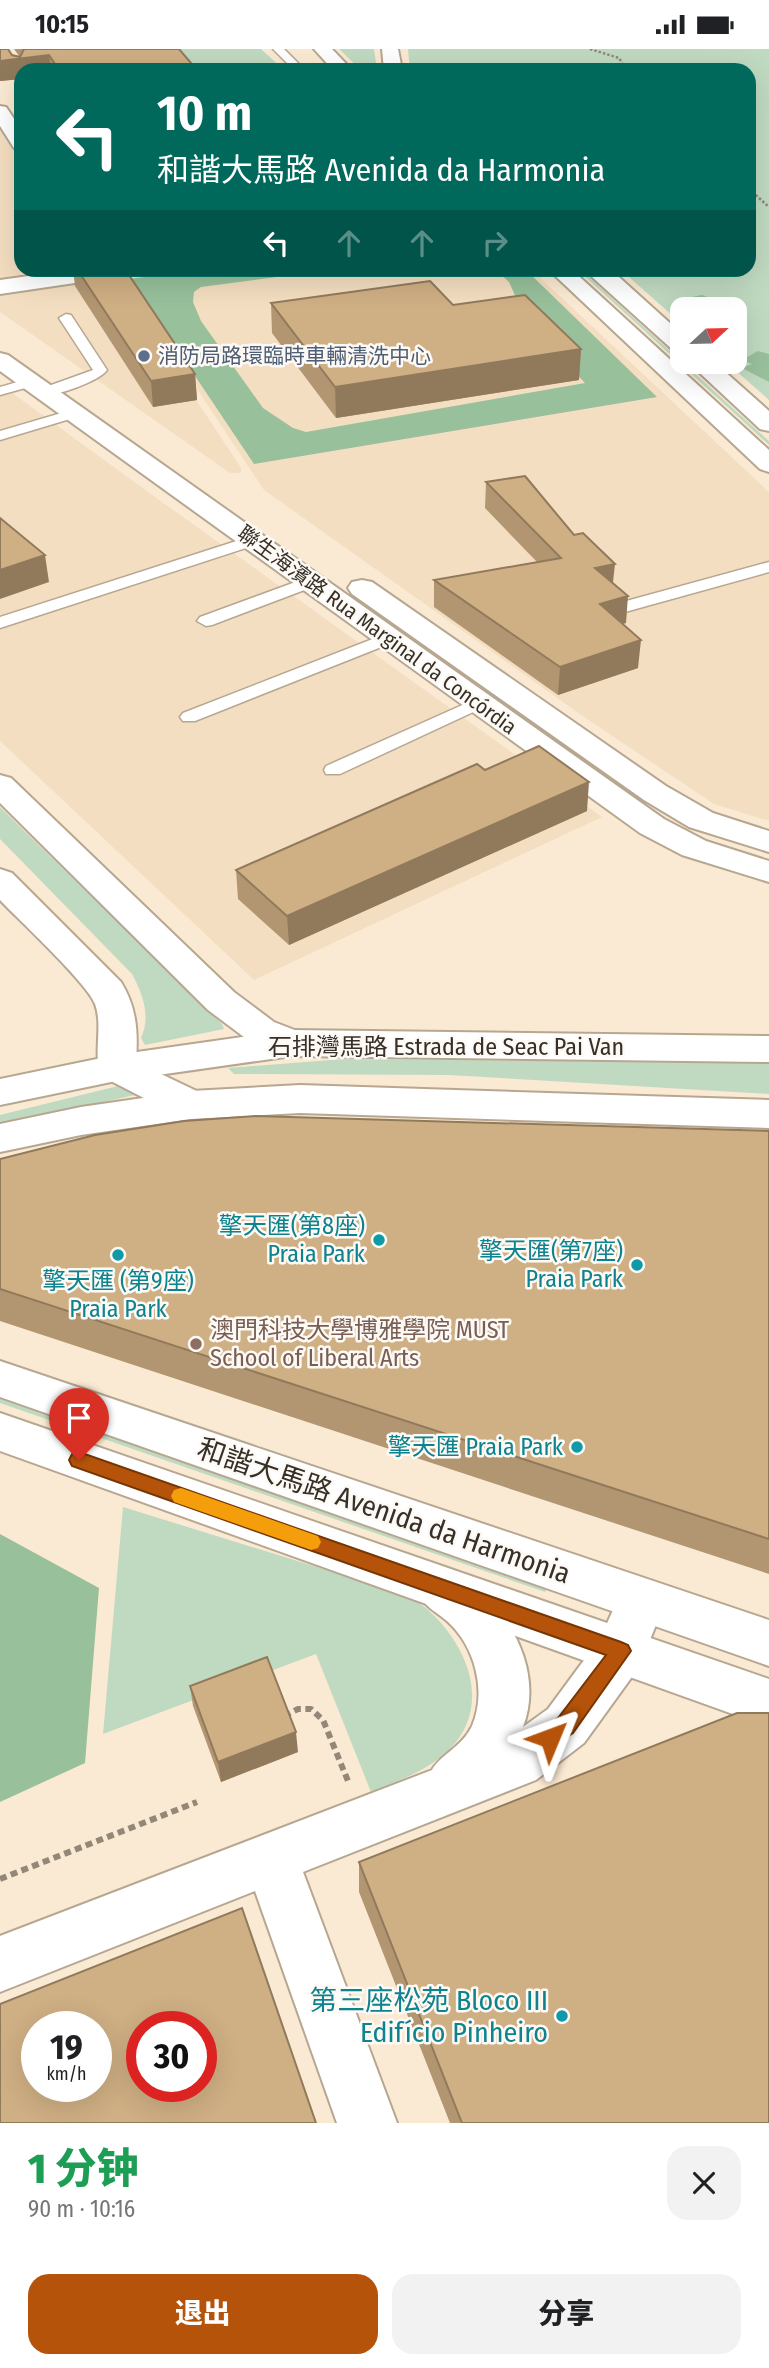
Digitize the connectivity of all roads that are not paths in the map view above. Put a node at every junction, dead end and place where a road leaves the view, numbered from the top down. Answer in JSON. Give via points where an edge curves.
{"nodes":[{"id":1,"x":278,"y":49,"type":"edge"},
{"id":2,"x":322,"y":49,"type":"edge"},
{"id":3,"x":293,"y":63,"type":"edge"},
{"id":4,"x":336,"y":63,"type":"edge"},
{"id":5,"x":0,"y":111,"type":"edge"},
{"id":6,"x":14,"y":133,"type":"edge"},
{"id":7,"x":64,"y":277,"type":"edge"},
{"id":8,"x":567,"y":277,"type":"edge"},
{"id":9,"x":606,"y":277,"type":"edge"},
{"id":10,"x":0,"y":287,"type":"edge"},
{"id":11,"x":66,"y":318,"type":"dead end"},
{"id":12,"x":0,"y":333,"type":"edge"},
{"id":13,"x":670,"y":335,"type":"edge"},
{"id":14,"x":0,"y":360,"type":"edge"},
{"id":15,"x":714,"y":375,"type":"edge"},
{"id":16,"x":49,"y":386,"type":"junction"},
{"id":17,"x":0,"y":391,"type":"edge"},
{"id":18,"x":75,"y":413,"type":"junction"},
{"id":19,"x":769,"y":424,"type":"edge"},
{"id":20,"x":0,"y":436,"type":"edge"},
{"id":21,"x":769,"y":464,"type":"edge"},
{"id":22,"x":252,"y":541,"type":"junction"},
{"id":23,"x":769,"y":567,"type":"edge"},
{"id":24,"x":309,"y":582,"type":"junction"},
{"id":25,"x":625,"y":607,"type":"edge"},
{"id":26,"x":206,"y":621,"type":"dead end"},
{"id":27,"x":0,"y":623,"type":"edge"},
{"id":28,"x":388,"y":638,"type":"junction"},
{"id":29,"x":478,"y":703,"type":"junction"},
{"id":30,"x":189,"y":717,"type":"dead end"},
{"id":31,"x":333,"y":770,"type":"dead end"},
{"id":32,"x":0,"y":785,"type":"edge"},
{"id":33,"x":769,"y":842,"type":"edge"},
{"id":34,"x":769,"y":873,"type":"edge"},
{"id":35,"x":0,"y":880,"type":"edge"},
{"id":36,"x":292,"y":1043,"type":"junction"},
{"id":37,"x":769,"y":1049,"type":"edge"},
{"id":38,"x":116,"y":1068,"type":"junction"},
{"id":39,"x":0,"y":1092,"type":"edge"},
{"id":40,"x":191,"y":1105,"type":"junction"},
{"id":41,"x":769,"y":1114,"type":"edge"},
{"id":42,"x":0,"y":1138,"type":"edge"},
{"id":43,"x":0,"y":1379,"type":"edge"},
{"id":44,"x":0,"y":1432,"type":"edge"},
{"id":45,"x":420,"y":1580,"type":"junction"},
{"id":46,"x":641,"y":1600,"type":"junction"},
{"id":47,"x":769,"y":1643,"type":"edge"},
{"id":48,"x":621,"y":1651,"type":"junction"},
{"id":49,"x":769,"y":1703,"type":"edge"},
{"id":50,"x":441,"y":1792,"type":"junction"},
{"id":51,"x":270,"y":1858,"type":"junction"},
{"id":52,"x":0,"y":1964,"type":"edge"},
{"id":53,"x":367,"y":2123,"type":"edge"}],
"edges":[{"from":1,"to":3,"type":"lane"},
{"from":2,"to":4,"type":"street"},
{"from":5,"to":6,"type":"street"},
{"from":7,"to":10,"type":"street"},
{"from":8,"to":21,"type":"street"},
{"from":9,"to":13,"type":"street"},
{"from":11,"to":16,"type":"lane","via":[[100,370],[97,375]]},
{"from":12,"to":16,"type":"street","name":"聯生海濱路 Rua Marginal da Concórdia"},
{"from":14,"to":16,"type":"street","name":"聯生海濱路 Rua Marginal da Concórdia"},
{"from":15,"to":19,"type":"street"},
{"from":16,"to":17,"type":"lane"},
{"from":16,"to":18,"type":"street","name":"聯生海濱路 Rua Marginal da Concórdia"},
{"from":16,"to":33,"type":"street","name":"聯生海濱路 Rua Marginal da Concórdia","via":[[655,793],[701,820]]},
{"from":18,"to":20,"type":"lane"},
{"from":18,"to":22,"type":"street","name":"聯生海濱路 Rua Marginal da Concórdia"},
{"from":22,"to":24,"type":"street","name":"聯生海濱路 Rua Marginal da Concórdia"},
{"from":22,"to":27,"type":"lane"},
{"from":23,"to":25,"type":"lane"},
{"from":24,"to":26,"type":"lane"},
{"from":24,"to":28,"type":"street","name":"聯生海濱路 Rua Marginal da Concórdia"},
{"from":28,"to":29,"type":"street","name":"聯生海濱路 Rua Marginal da Concórdia"},
{"from":28,"to":30,"type":"lane"},
{"from":29,"to":31,"type":"lane"},
{"from":29,"to":34,"type":"street","name":"聯生海濱路 Rua Marginal da Concórdia","via":[[670,838]]},
{"from":32,"to":36,"type":"street","via":[[221,1000],[261,1031]]},
{"from":35,"to":38,"type":"street","via":[[108,991],[118,1009]]},
{"from":36,"to":37,"type":"street","name":"石排灣馬路 Estrada de Seac Pai Van"},
{"from":36,"to":38,"type":"street","name":"石排灣馬路 Estrada de Seac Pai Van"},
{"from":38,"to":39,"type":"street","name":"石排灣馬路 Estrada de Seac Pai Van"},
{"from":38,"to":40,"type":"street"},
{"from":40,"to":41,"type":"street","via":[[300,1099]]},
{"from":40,"to":42,"type":"street"},
{"from":43,"to":46,"type":"street","name":"和諧大馬路 Avenida da Harmonia"},
{"from":44,"to":45,"type":"street","name":"和諧大馬路 Avenida da Harmonia"},
{"from":45,"to":48,"type":"street","name":"和諧大馬路 Avenida da Harmonia"},
{"from":45,"to":50,"type":"street","via":[[455,1598],[483,1624],[500,1658],[505,1695],[496,1733],[475,1766]]},
{"from":46,"to":47,"type":"street","name":"和諧大馬路 Avenida da Harmonia"},
{"from":46,"to":48,"type":"street"},
{"from":48,"to":49,"type":"street","name":"和諧大馬路 Avenida da Harmonia"},
{"from":48,"to":50,"type":"street","via":[[566,1725],[517,1762]]},
{"from":50,"to":51,"type":"street"},
{"from":51,"to":52,"type":"street"},
{"from":51,"to":53,"type":"street"}]}
